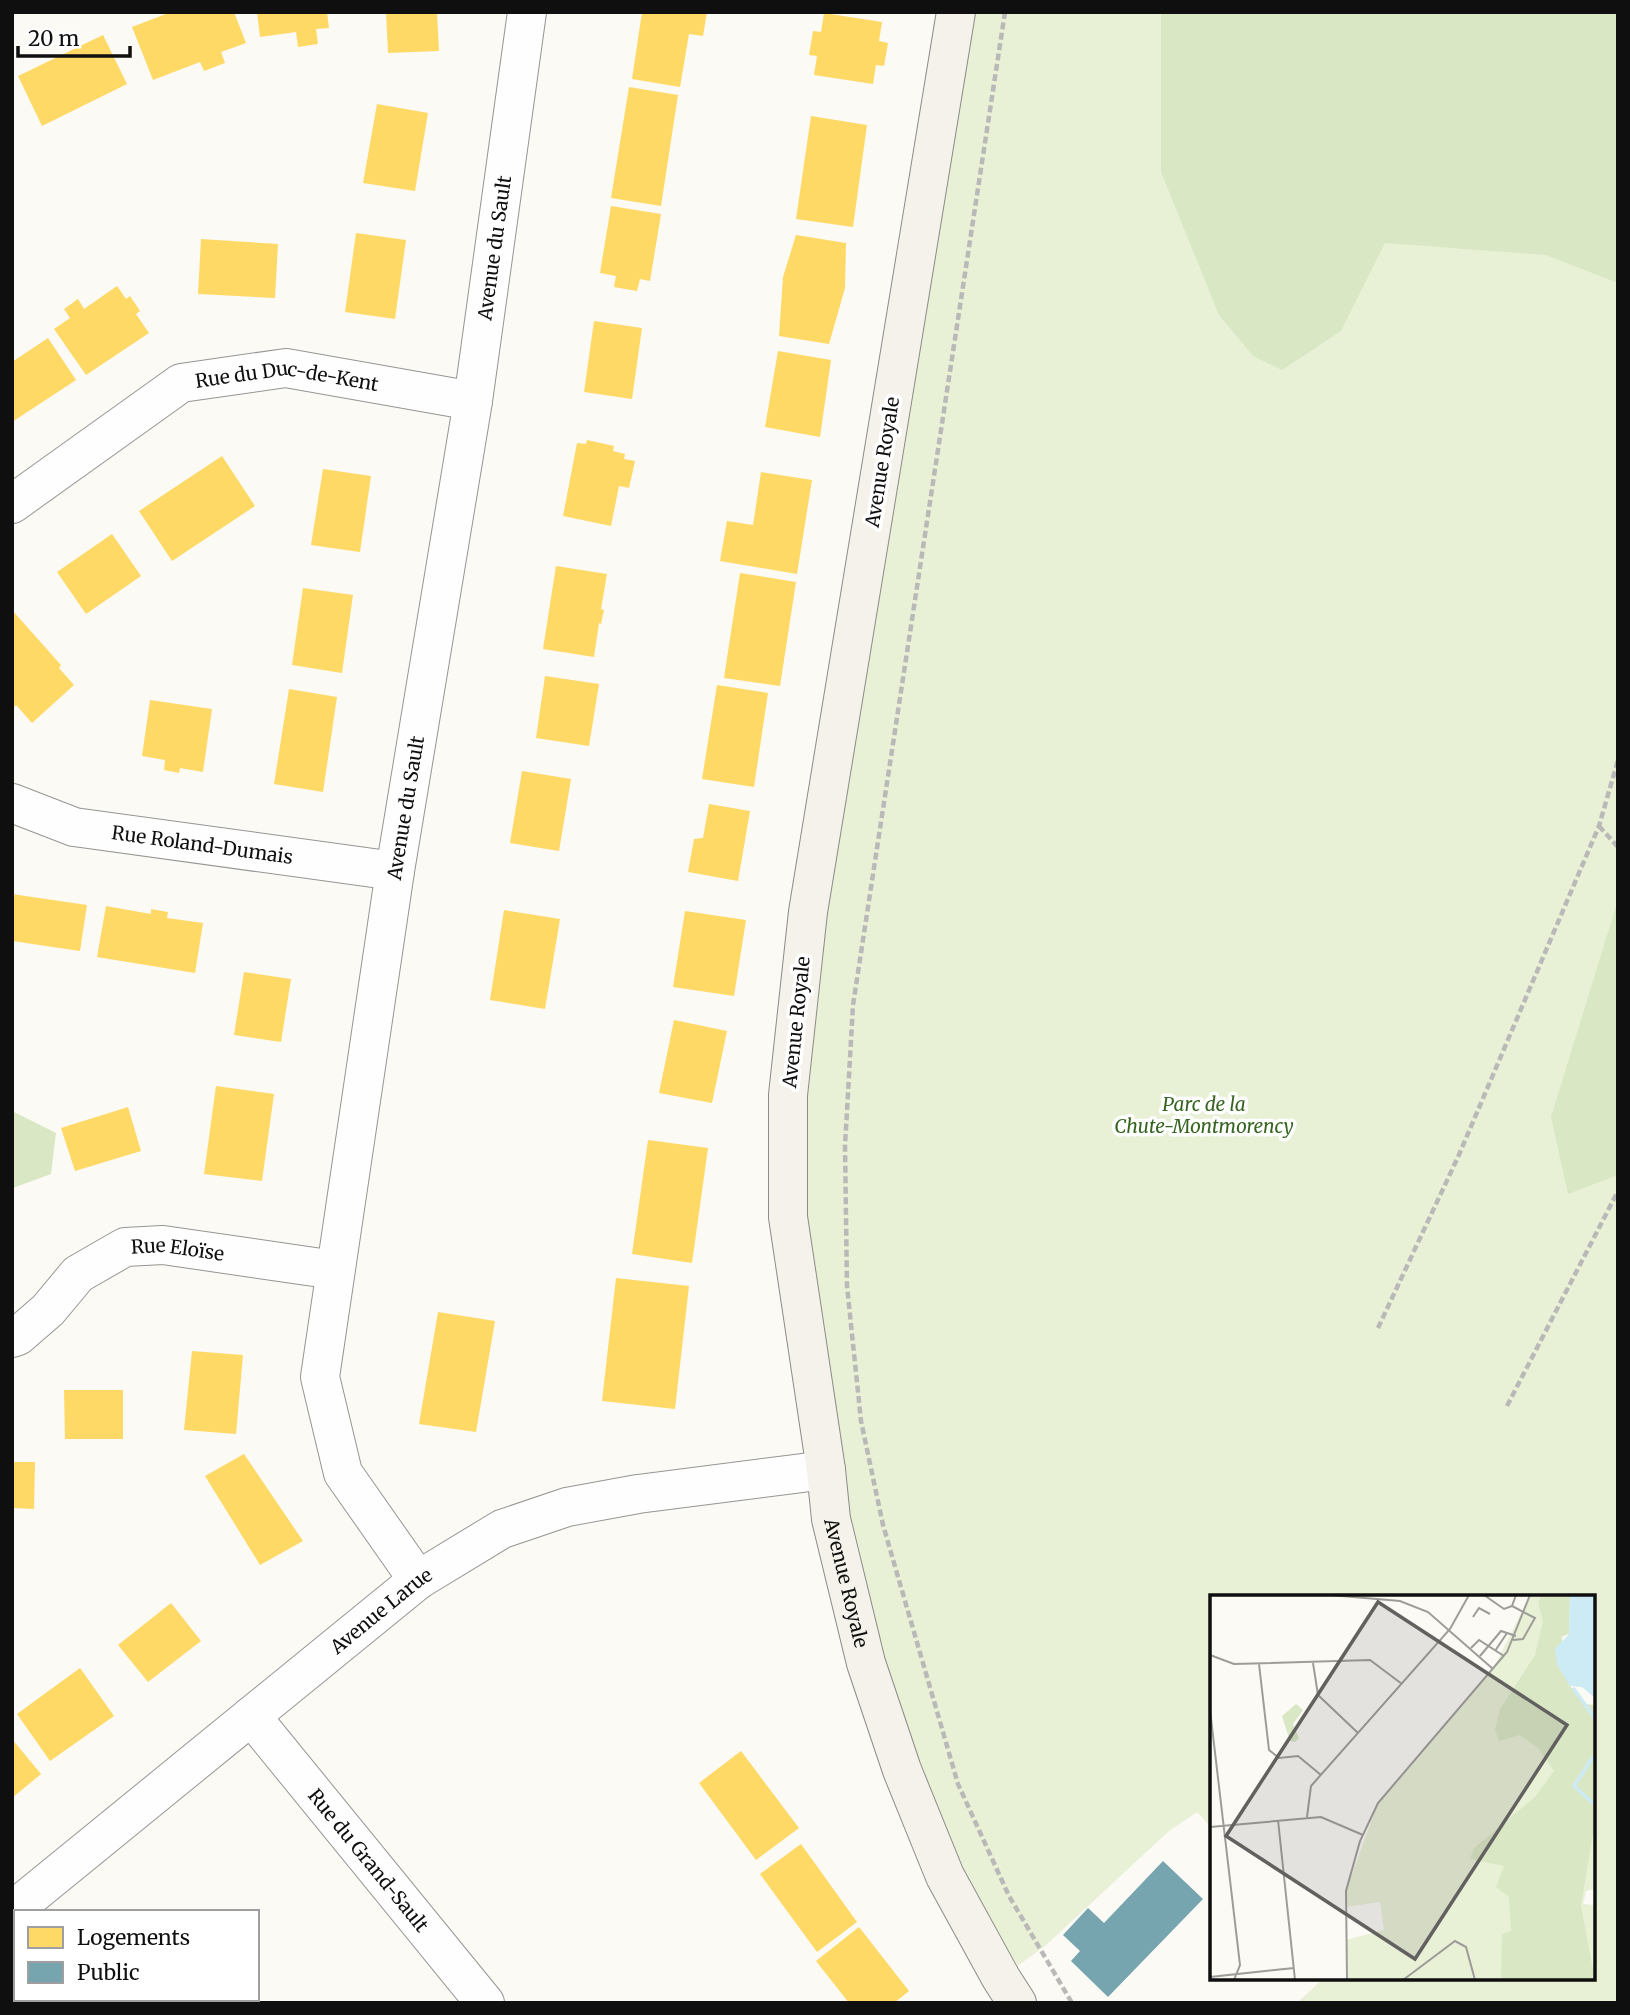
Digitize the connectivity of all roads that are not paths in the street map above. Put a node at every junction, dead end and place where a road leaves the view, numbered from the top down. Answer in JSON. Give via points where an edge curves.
{"nodes":[{"id":1,"x":527,"y":12,"type":"edge"},
{"id":2,"x":956,"y":12,"type":"edge"},
{"id":3,"x":473,"y":401,"type":"junction"},
{"id":4,"x":12,"y":504,"type":"edge"},
{"id":5,"x":12,"y":803,"type":"edge"},
{"id":6,"x":395,"y":871,"type":"junction"},
{"id":7,"x":335,"y":1270,"type":"junction"},
{"id":8,"x":12,"y":1338,"type":"edge"},
{"id":9,"x":826,"y":1470,"type":"junction"},
{"id":10,"x":418,"y":1580,"type":"junction"},
{"id":11,"x":251,"y":1716,"type":"junction"},
{"id":12,"x":12,"y":1911,"type":"edge"},
{"id":13,"x":485,"y":2003,"type":"edge"},
{"id":14,"x":1017,"y":2003,"type":"edge"}],
"edges":[{"from":1,"to":3,"type":"street","name":"Avenue du Sault"},
{"from":2,"to":9,"type":"main road","name":"Avenue Royale","via":[[808,912],[788,1095],[788,1217]]},
{"from":3,"to":4,"type":"street","name":"Rue du Duc-de-Kent","via":[[286,368],[181,383]]},
{"from":3,"to":6,"type":"street","name":"Avenue du Sault"},
{"from":5,"to":6,"type":"street","name":"Rue Roland-Dumais","via":[[74,827]]},
{"from":6,"to":7,"type":"street","name":"Avenue du Sault"},
{"from":7,"to":8,"type":"street","name":"Rue Eloïse","via":[[163,1245],[125,1247],[78,1273],[48,1310]]},
{"from":7,"to":10,"type":"street","name":"Avenue du Sault","via":[[320,1377],[342,1474]]},
{"from":9,"to":10,"type":"street","name":"Avenue Larue","via":[[567,1507],[502,1529]]},
{"from":9,"to":14,"type":"main road","name":"Avenue Royale","via":[[831,1520],[866,1663],[902,1770],[945,1876]]},
{"from":10,"to":11,"type":"street","name":"Avenue Larue"},
{"from":11,"to":12,"type":"street","name":"Avenue Larue"},
{"from":11,"to":13,"type":"street","name":"Rue du Grand-Sault"}]}
